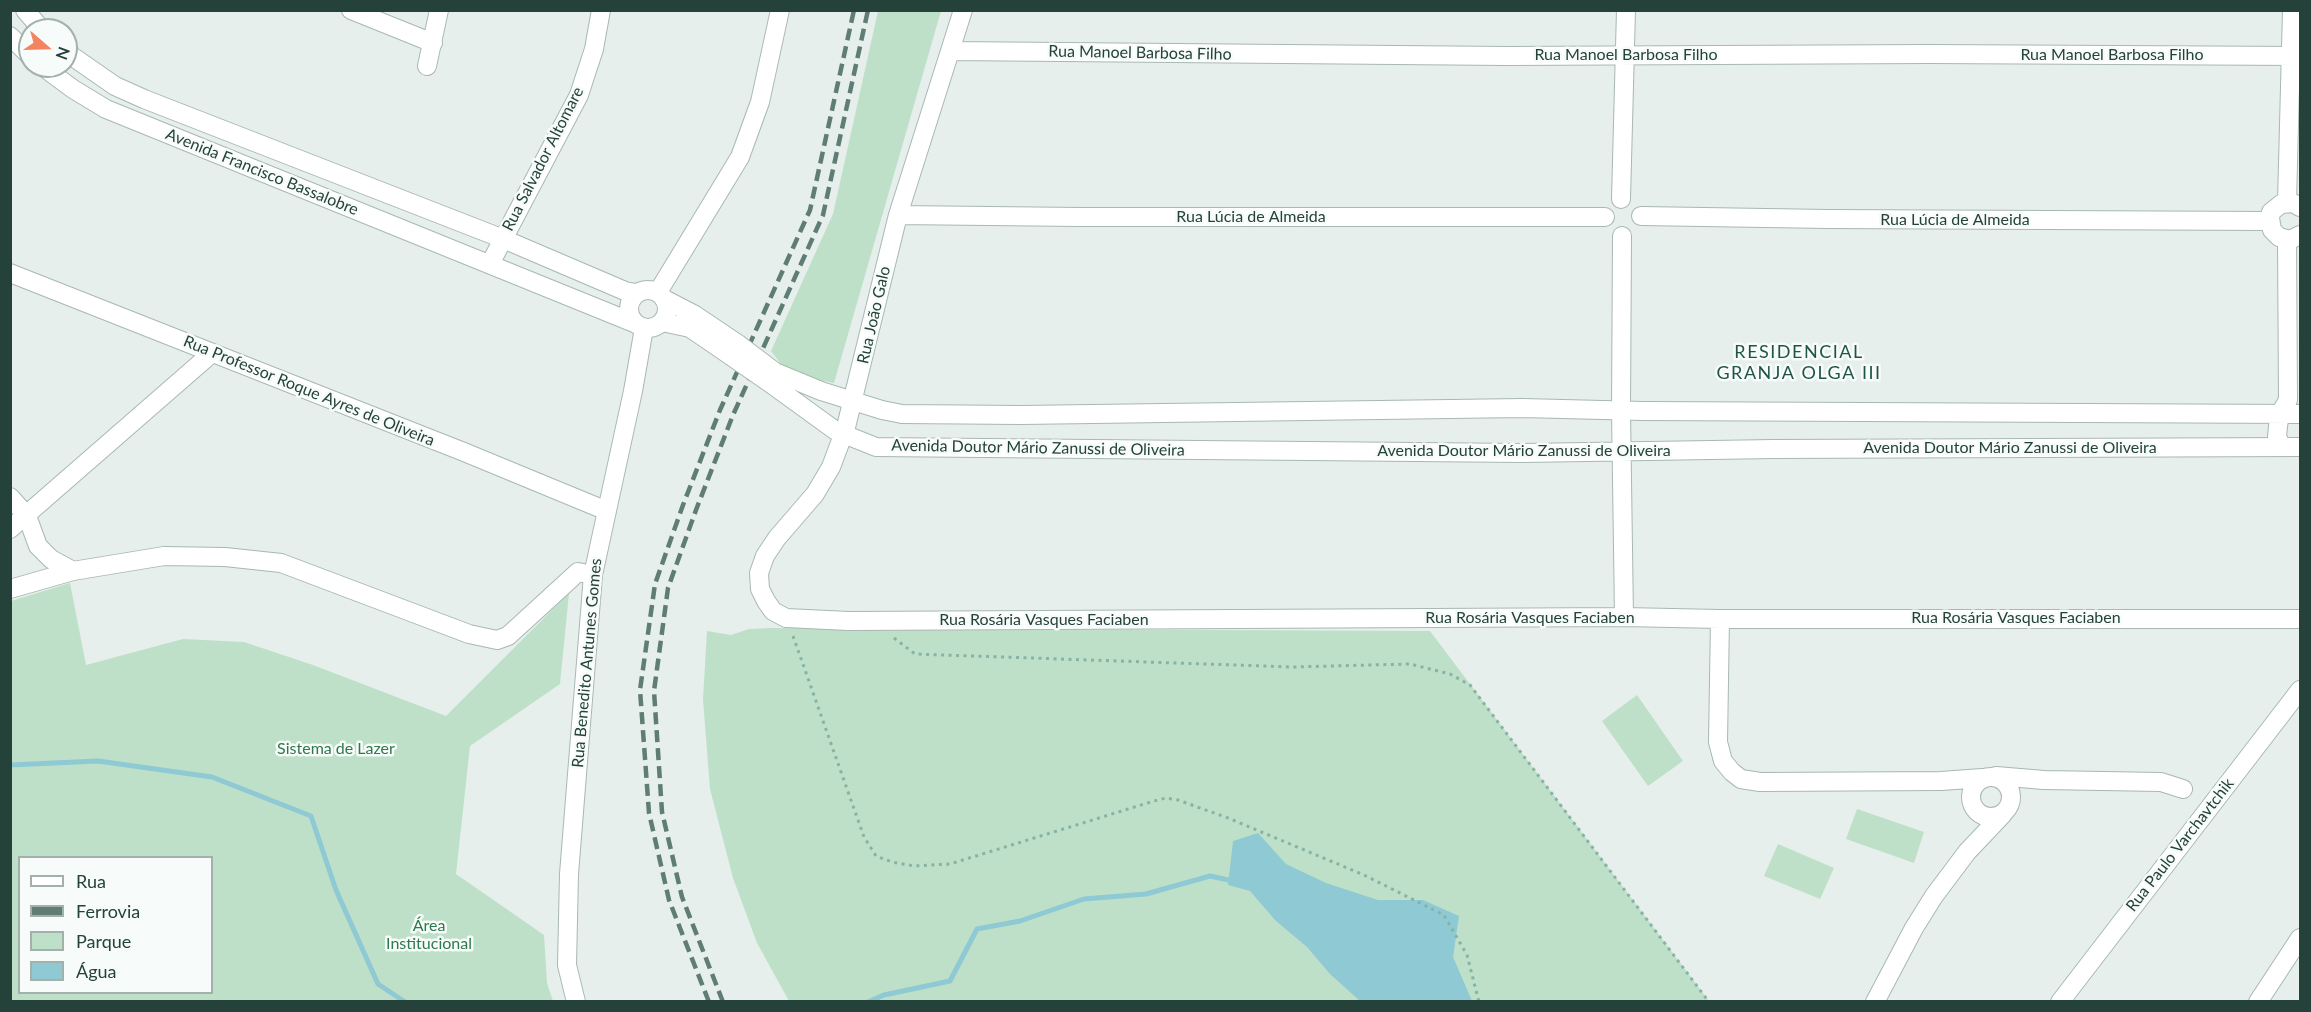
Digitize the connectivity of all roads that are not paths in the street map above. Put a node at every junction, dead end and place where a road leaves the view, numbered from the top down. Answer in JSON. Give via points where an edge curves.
{"nodes":[{"id":1,"x":351,"y":10,"type":"edge"},
{"id":2,"x":439,"y":10,"type":"edge"},
{"id":3,"x":601,"y":10,"type":"edge"},
{"id":4,"x":780,"y":10,"type":"edge"},
{"id":5,"x":963,"y":10,"type":"edge"},
{"id":6,"x":1626,"y":10,"type":"edge"},
{"id":7,"x":2292,"y":10,"type":"edge"},
{"id":8,"x":433,"y":43,"type":"junction"},
{"id":9,"x":951,"y":51,"type":"junction"},
{"id":10,"x":1625,"y":55,"type":"junction"},
{"id":11,"x":2295,"y":56,"type":"edge"},
{"id":12,"x":78,"y":60,"type":"edge"},
{"id":13,"x":428,"y":66,"type":"dead end"},
{"id":14,"x":60,"y":78,"type":"edge"},
{"id":15,"x":1621,"y":200,"type":"junction"},
{"id":16,"x":2294,"y":205,"type":"edge"},
{"id":17,"x":898,"y":215,"type":"junction"},
{"id":18,"x":1641,"y":216,"type":"junction"},
{"id":19,"x":1605,"y":217,"type":"junction"},
{"id":20,"x":2270,"y":221,"type":"junction"},
{"id":21,"x":1622,"y":236,"type":"junction"},
{"id":22,"x":2294,"y":237,"type":"edge"},
{"id":23,"x":501,"y":238,"type":"junction"},
{"id":24,"x":490,"y":264,"type":"junction"},
{"id":25,"x":10,"y":273,"type":"edge"},
{"id":26,"x":636,"y":293,"type":"junction"},
{"id":27,"x":662,"y":296,"type":"junction"},
{"id":28,"x":662,"y":322,"type":"junction"},
{"id":29,"x":639,"y":326,"type":"junction"},
{"id":30,"x":192,"y":345,"type":"junction"},
{"id":31,"x":735,"y":350,"type":"junction"},
{"id":32,"x":212,"y":353,"type":"junction"},
{"id":33,"x":771,"y":377,"type":"junction"},
{"id":34,"x":171,"y":391,"type":"junction"},
{"id":35,"x":853,"y":401,"type":"junction"},
{"id":36,"x":1621,"y":411,"type":"junction"},
{"id":37,"x":2294,"y":412,"type":"edge"},
{"id":38,"x":843,"y":435,"type":"junction"},
{"id":39,"x":2295,"y":445,"type":"edge"},
{"id":40,"x":1622,"y":450,"type":"junction"},
{"id":41,"x":10,"y":496,"type":"edge"},
{"id":42,"x":607,"y":511,"type":"junction"},
{"id":43,"x":27,"y":516,"type":"junction"},
{"id":44,"x":10,"y":529,"type":"edge"},
{"id":45,"x":74,"y":571,"type":"junction"},
{"id":46,"x":593,"y":575,"type":"junction"},
{"id":47,"x":10,"y":589,"type":"edge"},
{"id":48,"x":1624,"y":617,"type":"junction"},
{"id":49,"x":786,"y":618,"type":"joint"},
{"id":50,"x":1720,"y":619,"type":"junction"},
{"id":51,"x":2301,"y":619,"type":"edge"},
{"id":52,"x":2301,"y":690,"type":"edge"},
{"id":53,"x":1989,"y":777,"type":"junction"},
{"id":54,"x":2044,"y":780,"type":"junction"},
{"id":55,"x":1941,"y":781,"type":"junction"},
{"id":56,"x":2183,"y":789,"type":"dead end"},
{"id":57,"x":1975,"y":807,"type":"junction"},
{"id":58,"x":2006,"y":811,"type":"junction"},
{"id":59,"x":1967,"y":852,"type":"junction"},
{"id":60,"x":2301,"y":938,"type":"edge"},
{"id":61,"x":576,"y":1002,"type":"edge"},
{"id":62,"x":1875,"y":1002,"type":"edge"},
{"id":63,"x":2060,"y":1002,"type":"edge"},
{"id":64,"x":2258,"y":1002,"type":"edge"}],
"edges":[{"from":1,"to":8,"type":"street"},
{"from":2,"to":8,"type":"street"},
{"from":3,"to":23,"type":"street","name":"Rua Salvador Altomare","via":[[579,95]]},
{"from":4,"to":27,"type":"street","via":[[760,102],[740,157]]},
{"from":5,"to":9,"type":"street","name":"Rua João Galo"},
{"from":6,"to":10,"type":"street"},
{"from":7,"to":11,"type":"street"},
{"from":8,"to":13,"type":"street"},
{"from":9,"to":10,"type":"street","name":"Rua Manoel Barbosa Filho"},
{"from":9,"to":17,"type":"street","name":"Rua João Galo"},
{"from":10,"to":11,"type":"street","name":"Rua Manoel Barbosa Filho"},
{"from":10,"to":15,"type":"street"},
{"from":11,"to":16,"type":"street"},
{"from":12,"to":23,"type":"street","name":"Avenida Francisco Bassalobre","via":[[115,86],[144,99]]},
{"from":14,"to":24,"type":"street","name":"Avenida Francisco Bassalobre","via":[[106,109]]},
{"from":15,"to":18,"type":"street","via":[[1638,207]]},
{"from":15,"to":19,"type":"street","via":[[1611,204]]},
{"from":16,"to":20,"type":"street","via":[[2276,207]]},
{"from":17,"to":19,"type":"street","name":"Rua Lúcia de Almeida"},
{"from":17,"to":35,"type":"street","name":"Rua João Galo"},
{"from":18,"to":20,"type":"street","name":"Rua Lúcia de Almeida"},
{"from":18,"to":21,"type":"street","via":[[1636,230]]},
{"from":19,"to":21,"type":"street","via":[[1609,230]]},
{"from":20,"to":22,"type":"street","via":[[2275,234]]},
{"from":21,"to":36,"type":"street"},
{"from":22,"to":37,"type":"street"},
{"from":23,"to":24,"type":"street"},
{"from":23,"to":26,"type":"street","name":"Avenida Francisco Bassalobre"},
{"from":24,"to":29,"type":"street","name":"Avenida Francisco Bassalobre"},
{"from":25,"to":30,"type":"street","name":"Rua Professor Roque Ayres de Oliveira"},
{"from":26,"to":27,"type":"street","via":[[647,289]]},
{"from":26,"to":29,"type":"street","via":[[629,302],[628,313]]},
{"from":27,"to":28,"type":"street","via":[[667,312]]},
{"from":27,"to":31,"type":"street","via":[[695,315]]},
{"from":28,"to":29,"type":"street","via":[[654,327]]},
{"from":28,"to":31,"type":"street","via":[[690,328]]},
{"from":29,"to":42,"type":"street","name":"Rua Benedito Antunes Gomes","via":[[633,391]]},
{"from":30,"to":32,"type":"street","name":"Rua Professor Roque Ayres de Oliveira"},
{"from":30,"to":34,"type":"street"},
{"from":31,"to":33,"type":"street","bridge":true},
{"from":32,"to":34,"type":"street"},
{"from":32,"to":42,"type":"street","name":"Rua Professor Roque Ayres de Oliveira"},
{"from":33,"to":35,"type":"street","name":"Avenida Doutor Mário Zanussi de Oliveira"},
{"from":33,"to":38,"type":"street","name":"Avenida Doutor Mário Zanussi de Oliveira"},
{"from":34,"to":43,"type":"street"},
{"from":35,"to":36,"type":"street","name":"Avenida Doutor Mário Zanussi de Oliveira","via":[[902,414],[1522,408]]},
{"from":35,"to":38,"type":"street","name":"Rua João Galo"},
{"from":36,"to":37,"type":"street","name":"Avenida Doutor Mário Zanussi de Oliveira"},
{"from":36,"to":40,"type":"street"},
{"from":37,"to":39,"type":"street","via":[[2277,437]]},
{"from":38,"to":40,"type":"street","name":"Avenida Doutor Mário Zanussi de Oliveira","via":[[876,447],[1511,453]]},
{"from":38,"to":49,"type":"street","name":"Rua João Galo","via":[[815,494],[777,538],[759,573],[766,601],[773,611]]},
{"from":39,"to":40,"type":"street","name":"Avenida Doutor Mário Zanussi de Oliveira"},
{"from":40,"to":48,"type":"street"},
{"from":41,"to":43,"type":"street"},
{"from":42,"to":46,"type":"street","name":"Rua Benedito Antunes Gomes"},
{"from":43,"to":44,"type":"street"},
{"from":43,"to":45,"type":"street","via":[[38,546],[51,559]]},
{"from":45,"to":46,"type":"street","via":[[164,556],[281,563],[469,634],[497,640],[508,636],[578,572]]},
{"from":45,"to":47,"type":"street"},
{"from":46,"to":61,"type":"street","name":"Rua Benedito Antunes Gomes","via":[[569,874],[567,965]]},
{"from":48,"to":49,"type":"street","name":"Rua Rosária Vasques Faciaben","via":[[871,621]]},
{"from":48,"to":50,"type":"street","name":"Rua Rosária Vasques Faciaben"},
{"from":50,"to":51,"type":"street","name":"Rua Rosária Vasques Faciaben"},
{"from":50,"to":55,"type":"street","via":[[1719,742],[1723,761],[1741,779]]},
{"from":52,"to":63,"type":"street","name":"Rua Paulo Varchavtchik"},
{"from":53,"to":54,"type":"street"},
{"from":53,"to":55,"type":"street"},
{"from":53,"to":57,"type":"street","via":[[1973,788]]},
{"from":53,"to":58,"type":"street","via":[[2002,779],[2011,789],[2011,803]]},
{"from":54,"to":56,"type":"street","via":[[2161,782]]},
{"from":54,"to":58,"type":"street","via":[[2022,792]]},
{"from":55,"to":57,"type":"street","via":[[1961,789]]},
{"from":57,"to":58,"type":"street","via":[[1990,817]]},
{"from":57,"to":59,"type":"street","via":[[1978,832]]},
{"from":58,"to":59,"type":"street"},
{"from":59,"to":62,"type":"street","via":[[1929,904]]},
{"from":60,"to":64,"type":"street"}]}
